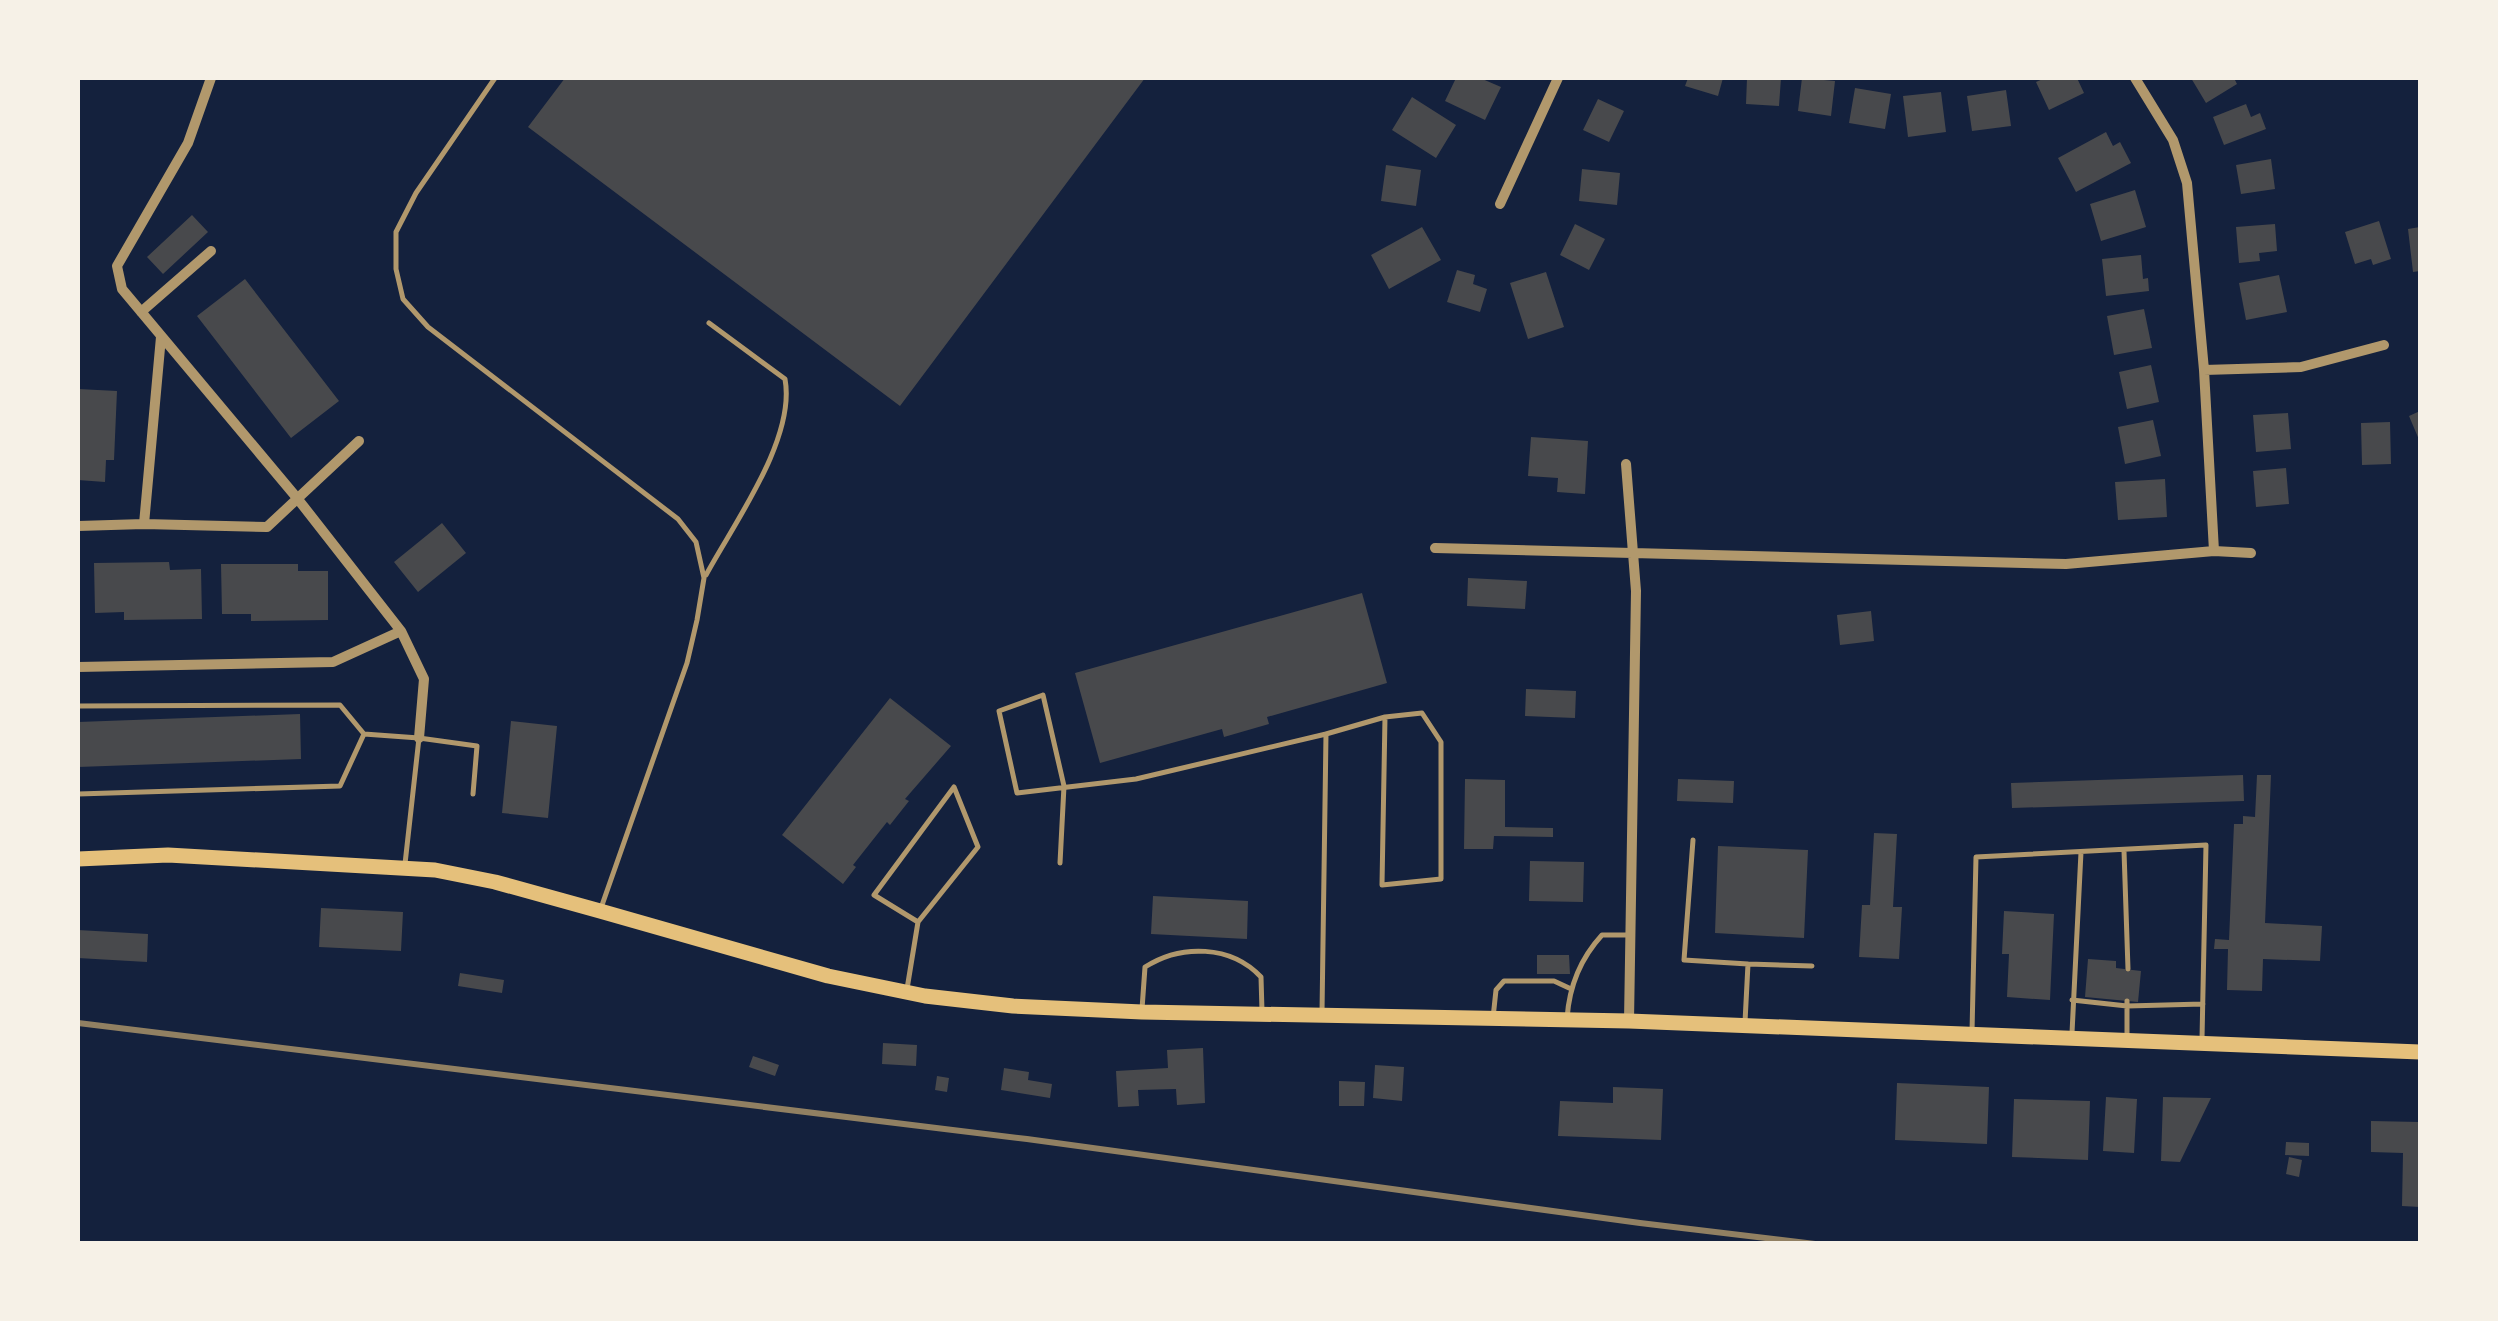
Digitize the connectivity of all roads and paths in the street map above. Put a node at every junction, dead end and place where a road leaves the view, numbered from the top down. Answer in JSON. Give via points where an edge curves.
{"nodes":[{"id":1,"x":210,"y":78,"type":"edge"},
{"id":2,"x":495,"y":78,"type":"edge"},
{"id":3,"x":1558,"y":78,"type":"edge"},
{"id":4,"x":2135,"y":78,"type":"edge"},
{"id":5,"x":1500,"y":204,"type":"dead end"},
{"id":6,"x":210,"y":251,"type":"dead end"},
{"id":7,"x":141,"y":312,"type":"junction"},
{"id":8,"x":709,"y":323,"type":"dead end"},
{"id":9,"x":161,"y":337,"type":"junction"},
{"id":10,"x":2384,"y":345,"type":"dead end"},
{"id":11,"x":2204,"y":370,"type":"junction"},
{"id":12,"x":360,"y":440,"type":"dead end"},
{"id":13,"x":1626,"y":464,"type":"dead end"},
{"id":14,"x":297,"y":498,"type":"junction"},
{"id":15,"x":144,"y":524,"type":"junction"},
{"id":16,"x":78,"y":526,"type":"edge"},
{"id":17,"x":1434,"y":548,"type":"dead end"},
{"id":18,"x":2214,"y":551,"type":"junction"},
{"id":19,"x":1634,"y":552,"type":"junction"},
{"id":20,"x":2251,"y":553,"type":"dead end"},
{"id":21,"x":704,"y":578,"type":"junction"},
{"id":22,"x":401,"y":631,"type":"junction"},
{"id":23,"x":78,"y":668,"type":"edge"},
{"id":24,"x":78,"y":706,"type":"edge"},
{"id":25,"x":1386,"y":716,"type":"junction"},
{"id":26,"x":364,"y":734,"type":"junction"},
{"id":27,"x":1326,"y":734,"type":"junction"},
{"id":28,"x":420,"y":738,"type":"junction"},
{"id":29,"x":1064,"y":786,"type":"junction"},
{"id":30,"x":78,"y":794,"type":"edge"},
{"id":31,"x":473,"y":794,"type":"dead end"},
{"id":32,"x":1694,"y":840,"type":"dead end"},
{"id":33,"x":2124,"y":851,"type":"junction"},
{"id":34,"x":2081,"y":852,"type":"junction"},
{"id":35,"x":78,"y":859,"type":"edge"},
{"id":36,"x":1060,"y":863,"type":"dead end"},
{"id":37,"x":405,"y":867,"type":"junction"},
{"id":38,"x":600,"y":910,"type":"junction"},
{"id":39,"x":918,"y":922,"type":"junction"},
{"id":40,"x":1630,"y":935,"type":"junction"},
{"id":41,"x":1748,"y":964,"type":"junction"},
{"id":42,"x":1812,"y":966,"type":"dead end"},
{"id":43,"x":2128,"y":970,"type":"dead end"},
{"id":44,"x":1569,"y":988,"type":"junction"},
{"id":45,"x":907,"y":992,"type":"junction"},
{"id":46,"x":2072,"y":1000,"type":"junction"},
{"id":47,"x":2127,"y":1004,"type":"junction"},
{"id":48,"x":2203,"y":1004,"type":"junction"},
{"id":49,"x":1142,"y":1012,"type":"junction"},
{"id":50,"x":1262,"y":1014,"type":"junction"},
{"id":51,"x":1322,"y":1016,"type":"junction"},
{"id":52,"x":1493,"y":1018,"type":"junction"},
{"id":53,"x":1567,"y":1020,"type":"junction"},
{"id":54,"x":1629,"y":1020,"type":"junction"},
{"id":55,"x":1745,"y":1026,"type":"junction"},
{"id":56,"x":1972,"y":1035,"type":"junction"},
{"id":57,"x":2072,"y":1039,"type":"junction"},
{"id":58,"x":2127,"y":1042,"type":"junction"},
{"id":59,"x":2202,"y":1045,"type":"junction"},
{"id":60,"x":2420,"y":1052,"type":"edge"}],
"edges":[{"from":1,"to":7,"type":"street","via":[[188,143],[117,266],[122,289]]},
{"from":2,"to":21,"type":"lane","via":[[396,232],[403,299],[428,327],[678,520],[696,542]]},
{"from":3,"to":5,"type":"street"},
{"from":4,"to":11,"type":"street","via":[[2173,140],[2188,183]]},
{"from":6,"to":7,"type":"street"},
{"from":7,"to":9,"type":"street"},
{"from":8,"to":21,"type":"lane","via":[[785,380],[788,396],[763,471]]},
{"from":9,"to":14,"type":"street"},
{"from":9,"to":15,"type":"street"},
{"from":10,"to":11,"type":"street","via":[[2302,367]]},
{"from":11,"to":18,"type":"street"},
{"from":12,"to":14,"type":"street"},
{"from":13,"to":19,"type":"street"},
{"from":14,"to":15,"type":"street","via":[[267,527]]},
{"from":14,"to":22,"type":"street"},
{"from":15,"to":16,"type":"street"},
{"from":17,"to":19,"type":"street"},
{"from":18,"to":19,"type":"street","via":[[2066,564]]},
{"from":18,"to":20,"type":"street"},
{"from":19,"to":40,"type":"street"},
{"from":21,"to":38,"type":"lane","via":[[688,663]]},
{"from":22,"to":23,"type":"street","via":[[333,662]]},
{"from":22,"to":28,"type":"street","via":[[424,680]]},
{"from":24,"to":26,"type":"lane","via":[[340,705]]},
{"from":25,"to":25,"type":"lane","via":[[1422,713],[1441,742],[1441,879],[1382,885]]},
{"from":25,"to":27,"type":"lane"},
{"from":26,"to":28,"type":"lane"},
{"from":26,"to":30,"type":"lane","via":[[340,786]]},
{"from":27,"to":29,"type":"lane","via":[[1136,778]]},
{"from":27,"to":51,"type":"lane"},
{"from":28,"to":31,"type":"lane","via":[[477,746]]},
{"from":28,"to":37,"type":"lane"},
{"from":29,"to":29,"type":"lane","via":[[1017,792],[999,711],[1044,695]]},
{"from":29,"to":36,"type":"lane"},
{"from":32,"to":41,"type":"lane","via":[[1684,960]]},
{"from":33,"to":34,"type":"lane"},
{"from":33,"to":43,"type":"lane"},
{"from":33,"to":48,"type":"lane","via":[[2206,845]]},
{"from":34,"to":46,"type":"lane"},
{"from":34,"to":56,"type":"lane","via":[[1976,857]]},
{"from":35,"to":37,"type":"main road","via":[[168,856]]},
{"from":37,"to":38,"type":"main road"},
{"from":38,"to":45,"type":"main road"},
{"from":39,"to":39,"type":"lane","via":[[874,895],[954,787],[978,848]]},
{"from":39,"to":45,"type":"lane"},
{"from":40,"to":44,"type":"lane","via":[[1602,935]]},
{"from":40,"to":54,"type":"street"},
{"from":41,"to":42,"type":"lane"},
{"from":41,"to":55,"type":"lane"},
{"from":44,"to":52,"type":"lane","via":[[1554,981],[1504,980]]},
{"from":44,"to":53,"type":"lane"},
{"from":45,"to":49,"type":"main road"},
{"from":46,"to":47,"type":"lane"},
{"from":46,"to":57,"type":"lane"},
{"from":47,"to":48,"type":"lane"},
{"from":47,"to":58,"type":"lane"},
{"from":48,"to":59,"type":"lane"},
{"from":49,"to":50,"type":"main road"},
{"from":49,"to":50,"type":"lane","via":[[1145,967],[1174,953],[1228,953],[1261,977]]},
{"from":50,"to":51,"type":"main road"},
{"from":51,"to":52,"type":"main road"},
{"from":52,"to":53,"type":"main road"},
{"from":53,"to":54,"type":"main road"},
{"from":54,"to":55,"type":"main road"},
{"from":55,"to":56,"type":"main road"},
{"from":56,"to":57,"type":"main road"},
{"from":57,"to":58,"type":"main road"},
{"from":58,"to":59,"type":"main road"},
{"from":59,"to":60,"type":"main road"}]}
